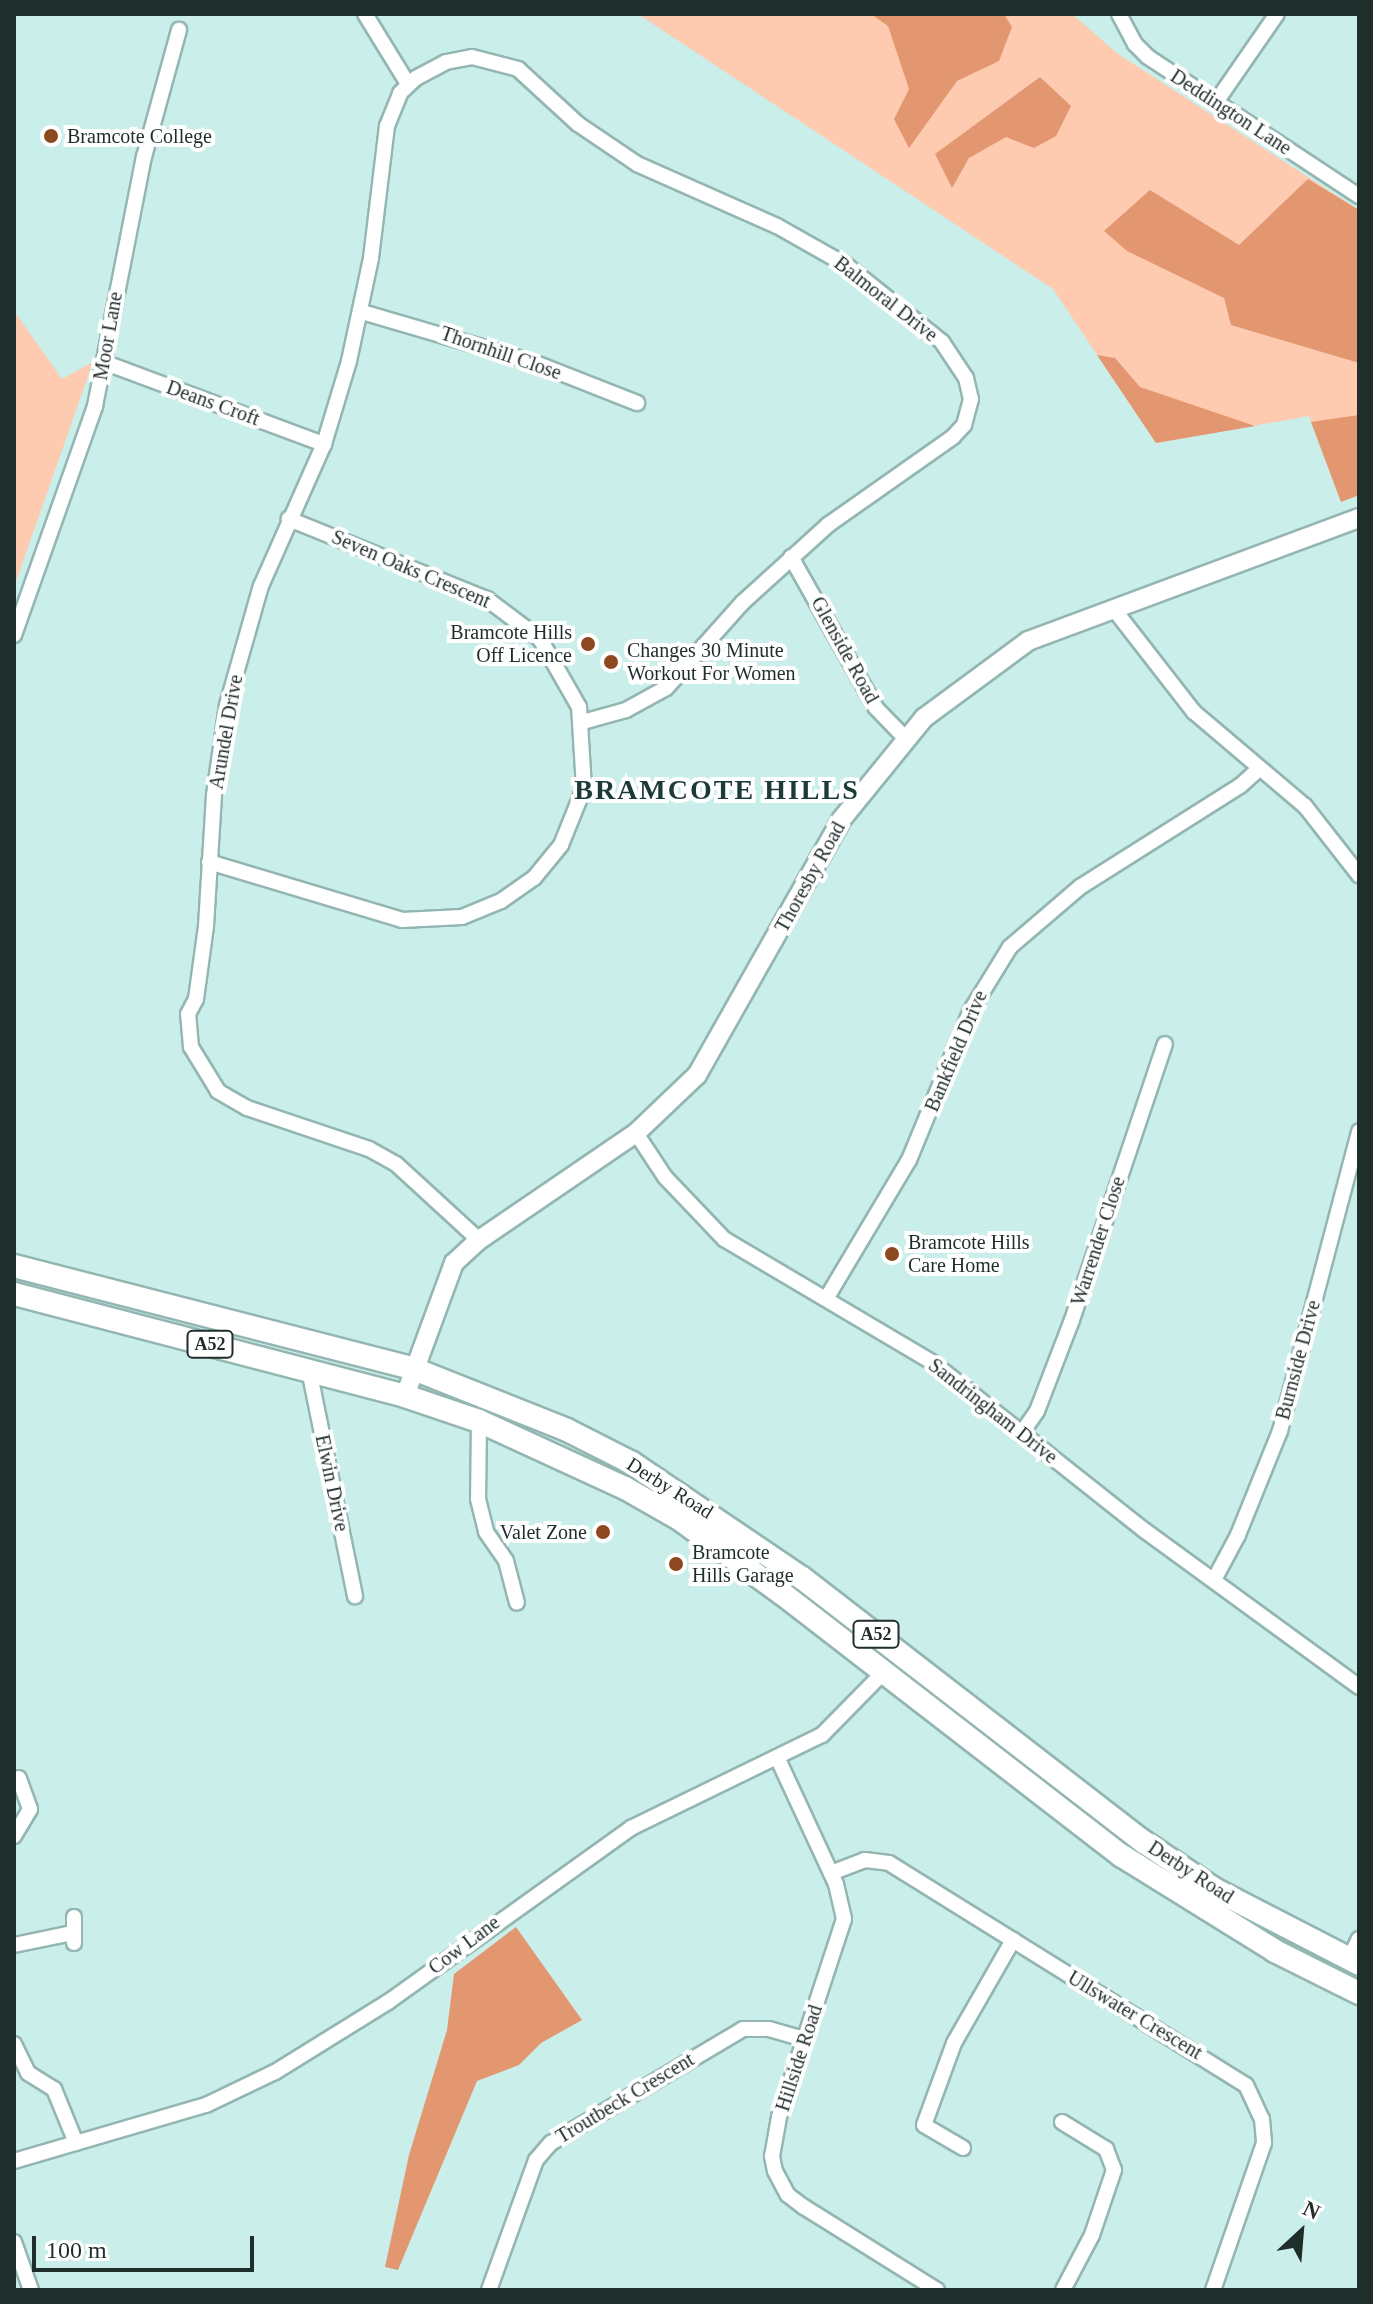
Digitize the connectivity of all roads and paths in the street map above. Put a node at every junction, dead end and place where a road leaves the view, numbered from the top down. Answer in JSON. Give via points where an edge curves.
{"nodes":[{"id":1,"x":365,"y":14,"type":"edge"},
{"id":2,"x":1119,"y":14,"type":"edge"},
{"id":3,"x":1277,"y":14,"type":"edge"},
{"id":4,"x":179,"y":30,"type":"dead end"},
{"id":5,"x":408,"y":84,"type":"junction"},
{"id":6,"x":1216,"y":102,"type":"junction"},
{"id":7,"x":1359,"y":196,"type":"edge"},
{"id":8,"x":362,"y":312,"type":"junction"},
{"id":9,"x":103,"y":362,"type":"junction"},
{"id":10,"x":637,"y":403,"type":"dead end"},
{"id":11,"x":324,"y":444,"type":"junction"},
{"id":12,"x":1359,"y":518,"type":"edge"},
{"id":13,"x":289,"y":519,"type":"junction"},
{"id":14,"x":791,"y":557,"type":"junction"},
{"id":15,"x":1113,"y":608,"type":"junction"},
{"id":16,"x":14,"y":635,"type":"edge"},
{"id":17,"x":583,"y":722,"type":"junction"},
{"id":18,"x":905,"y":738,"type":"junction"},
{"id":19,"x":1259,"y":769,"type":"junction"},
{"id":20,"x":209,"y":862,"type":"junction"},
{"id":21,"x":1359,"y":875,"type":"edge"},
{"id":22,"x":1165,"y":1044,"type":"dead end"},
{"id":23,"x":1359,"y":1131,"type":"edge"},
{"id":24,"x":636,"y":1133,"type":"junction"},
{"id":25,"x":479,"y":1240,"type":"junction"},
{"id":26,"x":14,"y":1266,"type":"edge"},
{"id":27,"x":14,"y":1294,"type":"edge"},
{"id":28,"x":826,"y":1299,"type":"junction"},
{"id":29,"x":414,"y":1369,"type":"junction"},
{"id":30,"x":309,"y":1370,"type":"junction"},
{"id":31,"x":405,"y":1396,"type":"junction"},
{"id":32,"x":479,"y":1421,"type":"junction"},
{"id":33,"x":1021,"y":1434,"type":"junction"},
{"id":34,"x":1214,"y":1580,"type":"junction"},
{"id":35,"x":355,"y":1596,"type":"dead end"},
{"id":36,"x":517,"y":1603,"type":"dead end"},
{"id":37,"x":883,"y":1673,"type":"junction"},
{"id":38,"x":1359,"y":1687,"type":"edge"},
{"id":39,"x":777,"y":1757,"type":"junction"},
{"id":40,"x":19,"y":1778,"type":"dead end"},
{"id":41,"x":14,"y":1836,"type":"edge"},
{"id":42,"x":831,"y":1873,"type":"junction"},
{"id":43,"x":73,"y":1931,"type":"dead end"},
{"id":44,"x":1359,"y":1939,"type":"edge"},
{"id":45,"x":1013,"y":1940,"type":"junction"},
{"id":46,"x":14,"y":1945,"type":"edge"},
{"id":47,"x":1354,"y":1962,"type":"edge"},
{"id":48,"x":1359,"y":1993,"type":"edge"},
{"id":49,"x":805,"y":2039,"type":"junction"},
{"id":50,"x":14,"y":2044,"type":"edge"},
{"id":51,"x":1062,"y":2122,"type":"dead end"},
{"id":52,"x":76,"y":2143,"type":"junction"},
{"id":53,"x":963,"y":2148,"type":"dead end"},
{"id":54,"x":14,"y":2161,"type":"edge"},
{"id":55,"x":14,"y":2242,"type":"edge"},
{"id":56,"x":24,"y":2286,"type":"edge"},
{"id":57,"x":932,"y":2289,"type":"edge"},
{"id":58,"x":489,"y":2290,"type":"edge"},
{"id":59,"x":1063,"y":2290,"type":"edge"},
{"id":60,"x":1213,"y":2290,"type":"edge"}],
"edges":[{"from":1,"to":5,"type":"street"},
{"from":2,"to":6,"type":"street","name":"Deddington Lane","via":[[1148,57]]},
{"from":3,"to":6,"type":"street"},
{"from":4,"to":9,"type":"street","name":"Moor Lane","via":[[144,157]]},
{"from":5,"to":8,"type":"street","name":"Arundel Drive","via":[[387,126]]},
{"from":5,"to":14,"type":"street","name":"Balmoral Drive","via":[[446,62],[472,57],[504,62],[605,144],[674,184],[777,226],[826,253],[942,342],[966,378],[971,399],[964,425],[863,497]]},
{"from":6,"to":7,"type":"street","name":"Deddington Lane"},
{"from":8,"to":10,"type":"street","name":"Thornhill Close","via":[[520,357]]},
{"from":8,"to":11,"type":"street","name":"Arundel Drive"},
{"from":9,"to":11,"type":"street","name":"Deans Croft"},
{"from":9,"to":16,"type":"street","name":"Moor Lane","via":[[88,427]]},
{"from":11,"to":13,"type":"street","name":"Arundel Drive"},
{"from":12,"to":15,"type":"street","name":"Thoresby Road"},
{"from":13,"to":17,"type":"street","name":"Seven Oaks Crescent","via":[[441,578],[504,611],[553,656],[574,692]]},
{"from":13,"to":20,"type":"street","name":"Arundel Drive","via":[[245,634],[227,705]]},
{"from":14,"to":17,"type":"street","name":"Balmoral Drive","via":[[666,688],[626,710]]},
{"from":14,"to":18,"type":"street","name":"Glenside Road","via":[[872,701]]},
{"from":15,"to":18,"type":"street","name":"Thoresby Road","via":[[1009,652],[950,695]]},
{"from":15,"to":19,"type":"street","via":[[1194,712]]},
{"from":17,"to":20,"type":"street","name":"Seven Oaks Crescent","via":[[584,788],[561,845],[534,878],[482,910],[440,920],[402,920]]},
{"from":18,"to":24,"type":"street","name":"Thoresby Road","via":[[841,820],[717,1047],[676,1100]]},
{"from":19,"to":21,"type":"street","via":[[1327,830]]},
{"from":19,"to":28,"type":"street","name":"Bankfield Drive","via":[[1080,887],[1027,929],[1002,958],[970,1012],[909,1160]]},
{"from":20,"to":25,"type":"street","name":"Arundel Drive","via":[[196,999],[188,1014],[191,1047],[204,1076],[247,1108],[369,1149],[396,1164]]},
{"from":22,"to":33,"type":"street","name":"Warrender Close","via":[[1072,1320],[1037,1411]]},
{"from":23,"to":34,"type":"street","name":"Burnside Drive","via":[[1276,1442]]},
{"from":24,"to":25,"type":"street","name":"Thoresby Road"},
{"from":24,"to":28,"type":"street","name":"Sandringham Drive","via":[[701,1219],[745,1254]]},
{"from":25,"to":29,"type":"street","name":"Thoresby Road","via":[[446,1277]]},
{"from":26,"to":29,"type":"highway","name":"Derby Road","number":"A52"},
{"from":27,"to":30,"type":"highway","name":"Derby Road","number":"A52"},
{"from":28,"to":33,"type":"street","name":"Sandringham Drive","via":[[932,1362]]},
{"from":29,"to":31,"type":"street","name":"Thoresby Road"},
{"from":29,"to":47,"type":"highway","name":"Derby Road","number":"A52","via":[[567,1430],[693,1500],[1144,1842],[1214,1889]]},
{"from":30,"to":31,"type":"highway","name":"Derby Road","number":"A52"},
{"from":30,"to":35,"type":"street","name":"Elwin Drive"},
{"from":31,"to":32,"type":"highway","name":"Derby Road","number":"A52"},
{"from":32,"to":36,"type":"street","via":[[478,1499],[486,1532],[506,1561]]},
{"from":32,"to":37,"type":"highway","name":"Derby Road","number":"A52","via":[[681,1520]]},
{"from":33,"to":34,"type":"street","name":"Sandringham Drive"},
{"from":34,"to":38,"type":"street","name":"Sandringham Drive"},
{"from":37,"to":39,"type":"street","name":"Cow Lane","via":[[835,1727]]},
{"from":37,"to":48,"type":"highway","name":"Derby Road","number":"A52","via":[[1122,1856],[1275,1951]]},
{"from":39,"to":42,"type":"street","name":"Hillside Road"},
{"from":39,"to":52,"type":"street","name":"Cow Lane","via":[[631,1828],[388,2002],[275,2072],[206,2105]]},
{"from":40,"to":41,"type":"street","via":[[30,1809]]},
{"from":42,"to":45,"type":"street","name":"Ullswater Crescent","via":[[865,1860],[889,1863]]},
{"from":42,"to":49,"type":"street","name":"Hillside Road","via":[[844,1919]]},
{"from":43,"to":46,"type":"street"},
{"from":44,"to":47,"type":"street"},
{"from":45,"to":53,"type":"street","via":[[954,2043],[924,2125]]},
{"from":45,"to":60,"type":"street","name":"Ullswater Crescent","via":[[1234,2075],[1256,2102],[1264,2143]]},
{"from":49,"to":57,"type":"street","name":"Hillside Road","via":[[773,2138],[772,2156],[781,2183],[804,2207]]},
{"from":49,"to":58,"type":"street","name":"Troutbeck Crescent","via":[[753,2027],[734,2033],[551,2143],[536,2160]]},
{"from":50,"to":52,"type":"street","via":[[28,2073],[54,2089]]},
{"from":51,"to":59,"type":"street","via":[[1106,2149],[1114,2170],[1092,2235]]},
{"from":52,"to":54,"type":"street","name":"Cow Lane"},
{"from":55,"to":56,"type":"street"}]}
